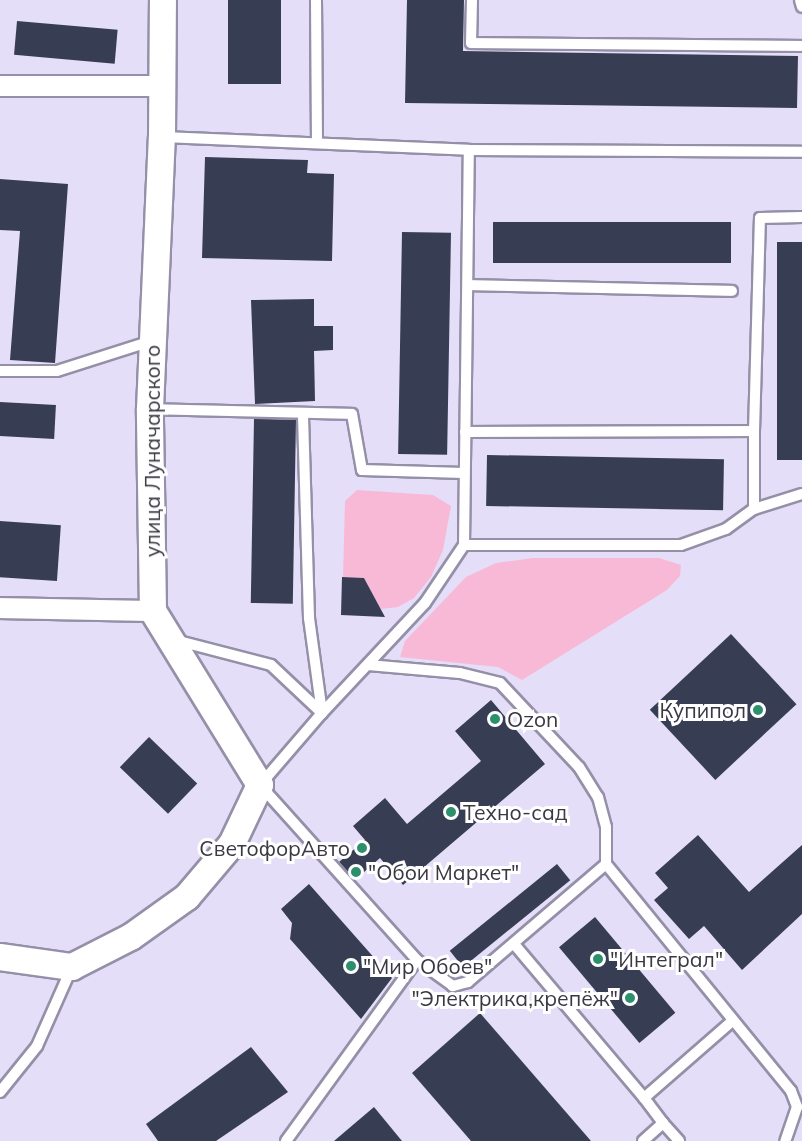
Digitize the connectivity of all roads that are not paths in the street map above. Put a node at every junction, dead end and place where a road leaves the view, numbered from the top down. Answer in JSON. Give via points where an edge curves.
{"nodes":[{"id":1,"x":163,"y":0,"type":"edge"},
{"id":2,"x":316,"y":0,"type":"edge"},
{"id":3,"x":472,"y":0,"type":"edge"},
{"id":4,"x":800,"y":0,"type":"edge"},
{"id":5,"x":802,"y":7,"type":"edge"},
{"id":6,"x":802,"y":46,"type":"edge"},
{"id":7,"x":0,"y":86,"type":"edge"},
{"id":8,"x":163,"y":86,"type":"junction"},
{"id":9,"x":162,"y":137,"type":"junction"},
{"id":10,"x":316,"y":141,"type":"junction"},
{"id":11,"x":470,"y":150,"type":"junction"},
{"id":12,"x":802,"y":152,"type":"edge"},
{"id":13,"x":802,"y":218,"type":"edge"},
{"id":14,"x":470,"y":285,"type":"junction"},
{"id":15,"x":732,"y":291,"type":"dead end"},
{"id":16,"x":152,"y":341,"type":"junction"},
{"id":17,"x":0,"y":370,"type":"edge"},
{"id":18,"x":150,"y":409,"type":"junction"},
{"id":19,"x":303,"y":413,"type":"junction"},
{"id":20,"x":754,"y":431,"type":"junction"},
{"id":21,"x":465,"y":432,"type":"junction"},
{"id":22,"x":464,"y":473,"type":"junction"},
{"id":23,"x":802,"y":494,"type":"edge"},
{"id":24,"x":754,"y":509,"type":"junction"},
{"id":25,"x":464,"y":545,"type":"junction"},
{"id":26,"x":0,"y":608,"type":"edge"},
{"id":27,"x":153,"y":611,"type":"junction"},
{"id":28,"x":170,"y":639,"type":"junction"},
{"id":29,"x":368,"y":665,"type":"junction"},
{"id":30,"x":322,"y":713,"type":"junction"},
{"id":31,"x":260,"y":785,"type":"junction"},
{"id":32,"x":606,"y":864,"type":"junction"},
{"id":33,"x":514,"y":944,"type":"junction"},
{"id":34,"x":0,"y":957,"type":"edge"},
{"id":35,"x":417,"y":960,"type":"junction"},
{"id":36,"x":72,"y":967,"type":"junction"},
{"id":37,"x":731,"y":1022,"type":"junction"},
{"id":38,"x":0,"y":1092,"type":"edge"},
{"id":39,"x":644,"y":1098,"type":"junction"},
{"id":40,"x":663,"y":1123,"type":"junction"},
{"id":41,"x":286,"y":1141,"type":"edge"},
{"id":42,"x":643,"y":1141,"type":"edge"},
{"id":43,"x":679,"y":1141,"type":"edge"},
{"id":44,"x":785,"y":1141,"type":"edge"}],
"edges":[{"from":1,"to":8,"type":"street","name":"улица Луначарского"},
{"from":2,"to":10,"type":"lane"},
{"from":3,"to":6,"type":"lane","via":[[471,43]]},
{"from":4,"to":5,"type":"lane"},
{"from":7,"to":8,"type":"street"},
{"from":8,"to":9,"type":"street","name":"улица Луначарского"},
{"from":9,"to":10,"type":"lane"},
{"from":9,"to":16,"type":"street","name":"улица Луначарского"},
{"from":10,"to":11,"type":"lane"},
{"from":11,"to":12,"type":"lane"},
{"from":11,"to":14,"type":"lane"},
{"from":13,"to":20,"type":"lane","via":[[760,218]]},
{"from":14,"to":15,"type":"lane"},
{"from":14,"to":21,"type":"lane"},
{"from":16,"to":17,"type":"lane","via":[[57,370]]},
{"from":16,"to":18,"type":"street","name":"улица Луначарского"},
{"from":18,"to":19,"type":"lane"},
{"from":18,"to":27,"type":"street","name":"улица Луначарского"},
{"from":19,"to":22,"type":"lane","via":[[352,414],[362,470]]},
{"from":19,"to":30,"type":"lane","via":[[309,618]]},
{"from":20,"to":21,"type":"lane"},
{"from":20,"to":24,"type":"lane"},
{"from":21,"to":22,"type":"lane"},
{"from":22,"to":25,"type":"lane"},
{"from":23,"to":24,"type":"lane"},
{"from":24,"to":25,"type":"lane","via":[[726,529],[681,545]]},
{"from":25,"to":29,"type":"lane","via":[[424,603]]},
{"from":26,"to":27,"type":"street"},
{"from":27,"to":28,"type":"street"},
{"from":28,"to":30,"type":"lane","via":[[271,665]]},
{"from":28,"to":31,"type":"street"},
{"from":29,"to":30,"type":"lane"},
{"from":29,"to":32,"type":"lane","via":[[460,674],[500,683],[579,767],[598,797],[606,827]]},
{"from":30,"to":31,"type":"lane"},
{"from":31,"to":35,"type":"lane"},
{"from":31,"to":36,"type":"street","via":[[232,844],[187,897],[131,937]]},
{"from":32,"to":33,"type":"lane"},
{"from":32,"to":37,"type":"lane"},
{"from":33,"to":35,"type":"lane","via":[[468,982],[453,986]]},
{"from":33,"to":39,"type":"lane"},
{"from":34,"to":36,"type":"street"},
{"from":35,"to":41,"type":"lane"},
{"from":36,"to":38,"type":"lane","via":[[37,1046]]},
{"from":37,"to":39,"type":"lane"},
{"from":37,"to":44,"type":"lane","via":[[791,1091],[797,1107]]},
{"from":39,"to":40,"type":"lane"},
{"from":40,"to":42,"type":"lane"},
{"from":40,"to":43,"type":"lane"}]}
